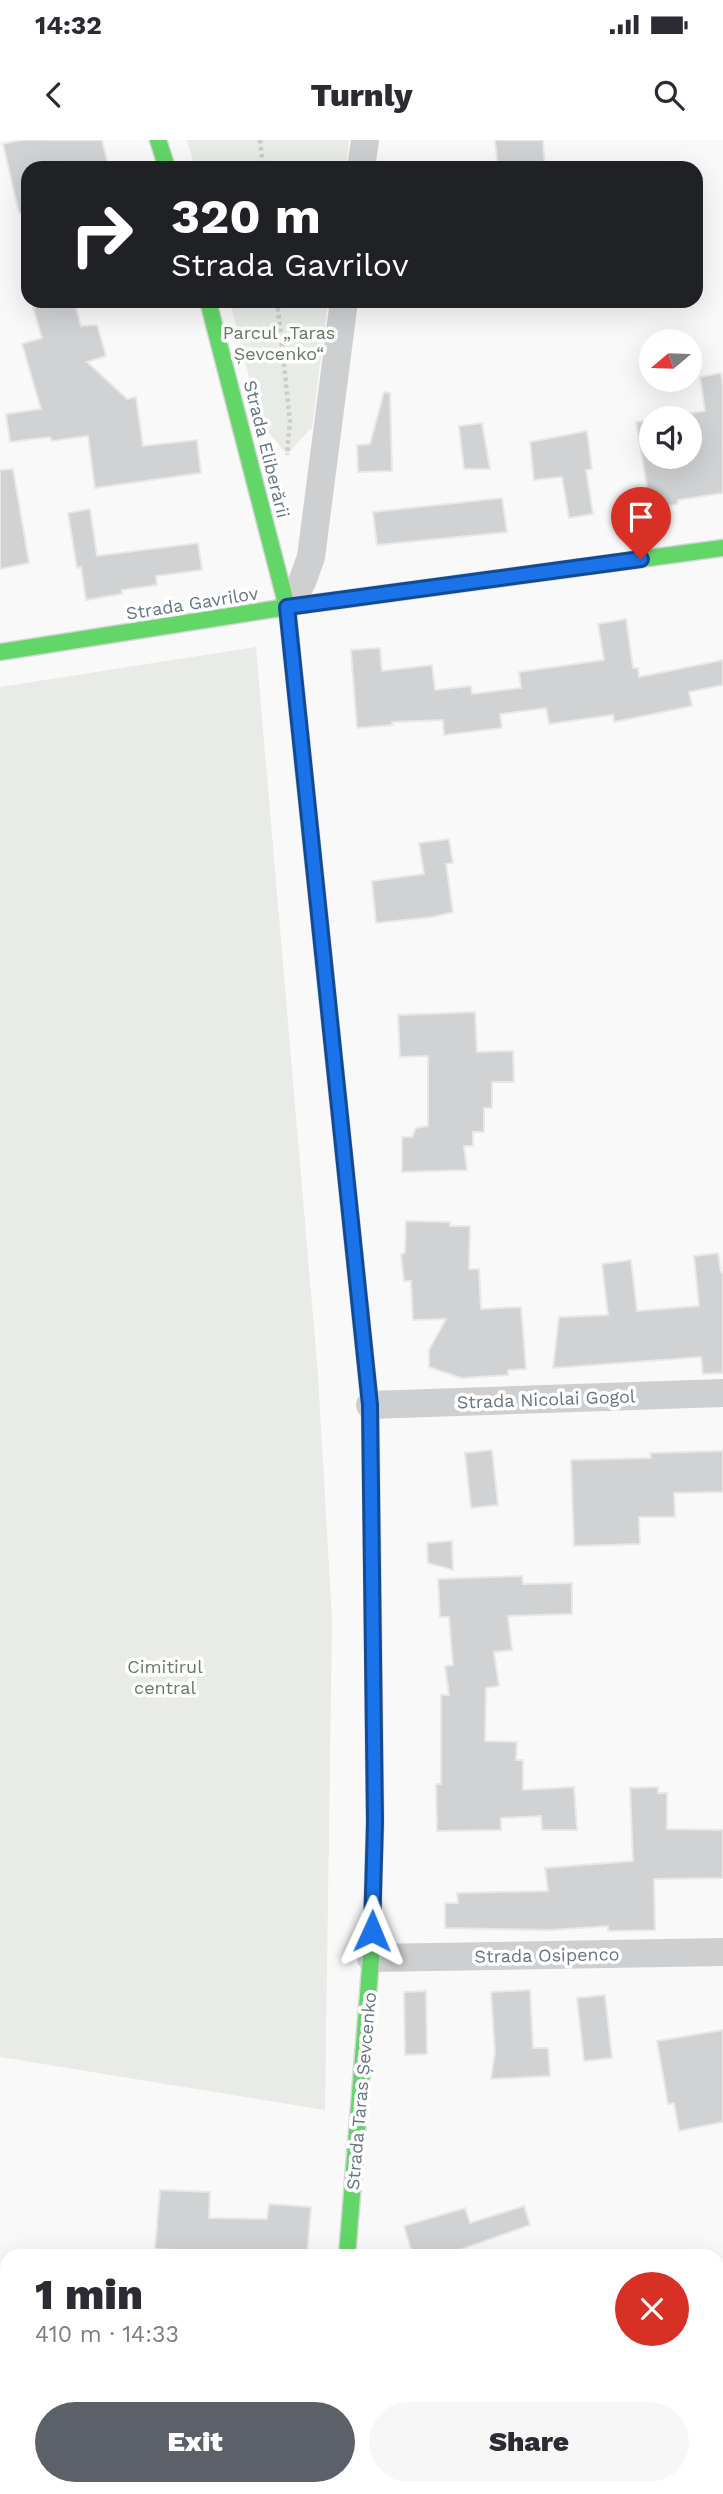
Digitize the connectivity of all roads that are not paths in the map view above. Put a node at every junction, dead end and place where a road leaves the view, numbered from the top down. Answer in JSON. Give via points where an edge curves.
{"nodes":[{"id":1,"x":158,"y":140,"type":"edge"},
{"id":2,"x":365,"y":140,"type":"edge"},
{"id":3,"x":165,"y":161,"type":"edge"},
{"id":4,"x":362,"y":161,"type":"edge"},
{"id":5,"x":210,"y":308,"type":"edge"},
{"id":6,"x":343,"y":308,"type":"edge"},
{"id":7,"x":723,"y":548,"type":"edge"},
{"id":8,"x":287,"y":607,"type":"junction"},
{"id":9,"x":0,"y":652,"type":"edge"},
{"id":10,"x":723,"y":1393,"type":"edge"},
{"id":11,"x":370,"y":1405,"type":"junction"},
{"id":12,"x":723,"y":1952,"type":"edge"},
{"id":13,"x":371,"y":1958,"type":"junction"},
{"id":14,"x":348,"y":2249,"type":"edge"}],
"edges":[{"from":1,"to":3,"type":"main road"},
{"from":2,"to":4,"type":"street"},
{"from":5,"to":8,"type":"main road","name":"Strada Eliberării"},
{"from":6,"to":8,"type":"street","via":[[311,557]]},
{"from":7,"to":8,"type":"main road","name":"Strada Gavrilov"},
{"from":8,"to":9,"type":"main road","name":"Strada Gavrilov"},
{"from":8,"to":11,"type":"main road","name":"Strada Taras Șevcenko"},
{"from":10,"to":11,"type":"street","name":"Strada Nicolai Gogol"},
{"from":11,"to":13,"type":"main road","name":"Strada Taras Șevcenko","via":[[375,1808]]},
{"from":12,"to":13,"type":"street","name":"Strada Osipenco"},
{"from":13,"to":14,"type":"main road","name":"Strada Taras Șevcenko"}]}
